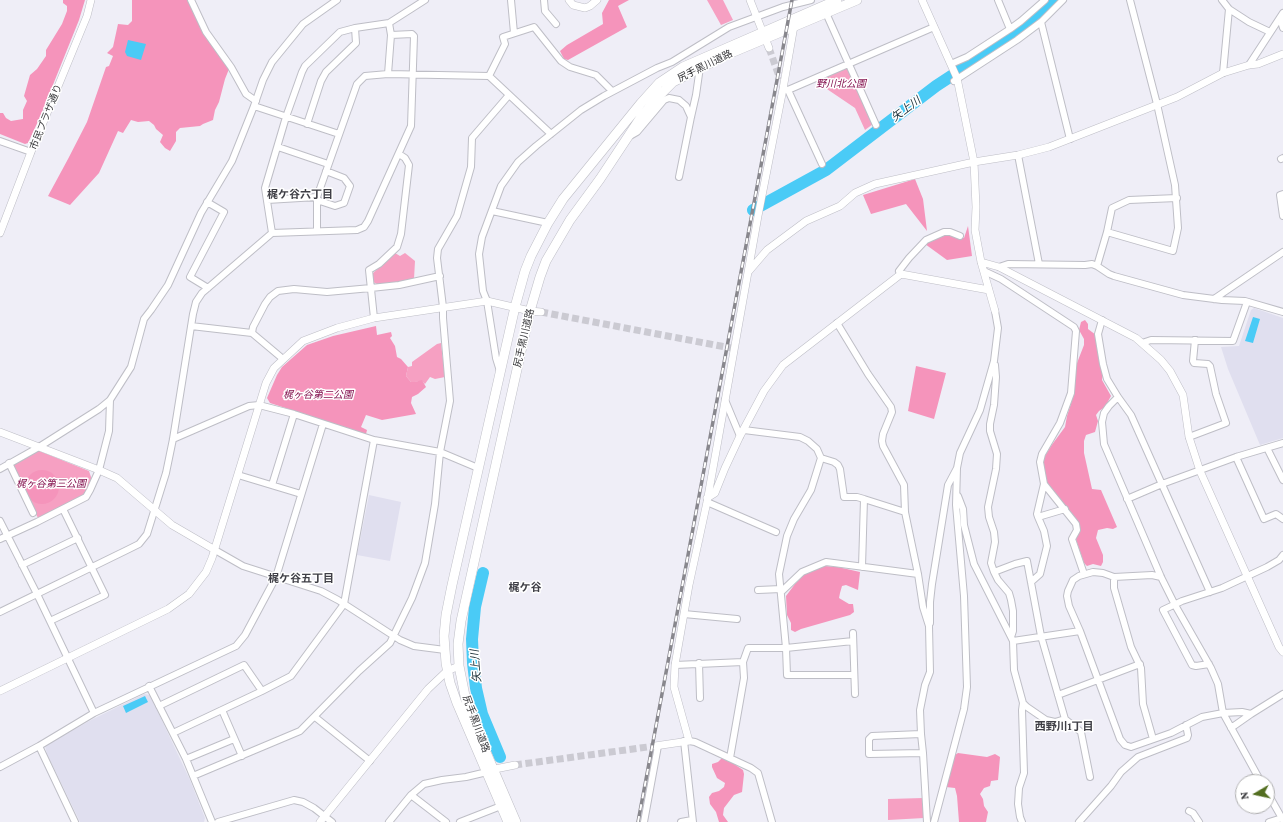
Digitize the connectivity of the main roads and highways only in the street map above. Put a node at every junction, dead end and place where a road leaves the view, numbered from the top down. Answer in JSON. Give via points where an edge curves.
{"nodes":[{"id":1,"x":838,"y":0,"type":"edge"},
{"id":2,"x":857,"y":0,"type":"edge"},
{"id":3,"x":764,"y":36,"type":"junction"},
{"id":4,"x":490,"y":770,"type":"junction"},
{"id":5,"x":509,"y":822,"type":"edge"}],
"edges":[{"from":1,"to":3,"type":"main road","name":"尻手黒川道路"},
{"from":2,"to":3,"type":"main road","name":"尻手黒川道路"},
{"from":3,"to":4,"type":"main road","name":"尻手黒川道路","via":[[700,67],[664,90],[641,117],[570,220],[546,261],[530,311],[458,644],[459,666],[466,701]]},
{"from":3,"to":4,"type":"main road","name":"尻手黒川道路","via":[[682,67],[653,89],[563,199],[527,266],[500,371],[446,615],[445,650],[450,683]]},
{"from":4,"to":5,"type":"main road","name":"尻手黒川道路"},
{"from":4,"to":5,"type":"main road","name":"尻手黒川道路","via":[[501,806]]}]}
